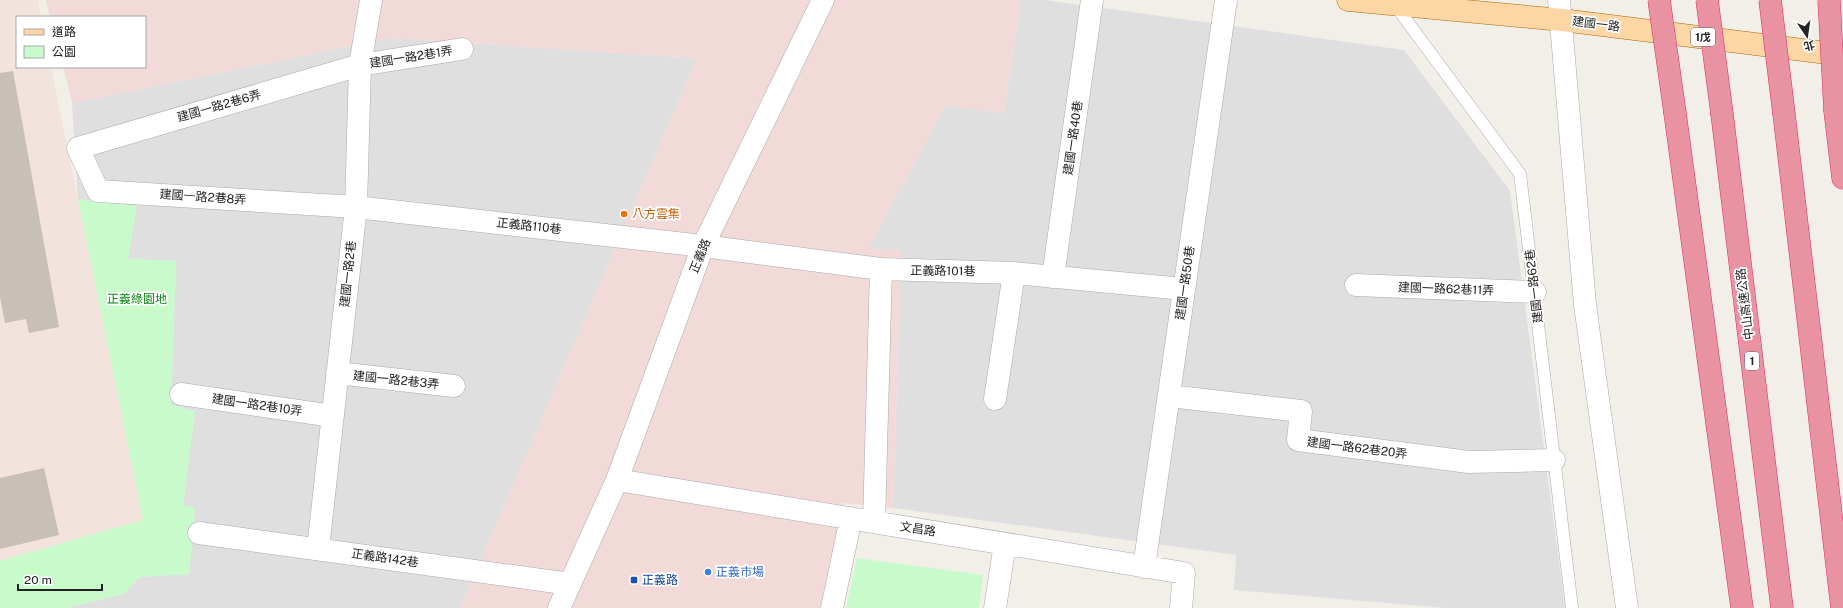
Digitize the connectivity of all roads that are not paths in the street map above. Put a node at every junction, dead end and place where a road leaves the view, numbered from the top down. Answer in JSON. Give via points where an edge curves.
{"nodes":[{"id":1,"x":371,"y":0,"type":"edge"},
{"id":2,"x":823,"y":0,"type":"edge"},
{"id":3,"x":1092,"y":0,"type":"edge"},
{"id":4,"x":1226,"y":0,"type":"edge"},
{"id":5,"x":1348,"y":0,"type":"edge"},
{"id":6,"x":1659,"y":0,"type":"edge"},
{"id":7,"x":1707,"y":0,"type":"edge"},
{"id":8,"x":1770,"y":0,"type":"edge"},
{"id":9,"x":1829,"y":0,"type":"edge"},
{"id":10,"x":1395,"y":5,"type":"junction"},
{"id":11,"x":1561,"y":10,"type":"edge"},
{"id":12,"x":462,"y":49,"type":"dead end"},
{"id":13,"x":1843,"y":55,"type":"edge"},
{"id":14,"x":360,"y":65,"type":"junction"},
{"id":15,"x":78,"y":148,"type":"joint"},
{"id":16,"x":1843,"y":178,"type":"edge"},
{"id":17,"x":356,"y":207,"type":"junction"},
{"id":18,"x":703,"y":246,"type":"junction"},
{"id":19,"x":881,"y":270,"type":"junction"},
{"id":20,"x":1014,"y":273,"type":"junction"},
{"id":21,"x":1053,"y":277,"type":"junction"},
{"id":22,"x":1356,"y":285,"type":"dead end"},
{"id":23,"x":1184,"y":288,"type":"junction"},
{"id":24,"x":1535,"y":292,"type":"junction"},
{"id":25,"x":338,"y":374,"type":"junction"},
{"id":26,"x":454,"y":386,"type":"dead end"},
{"id":27,"x":181,"y":394,"type":"dead end"},
{"id":28,"x":1168,"y":396,"type":"junction"},
{"id":29,"x":995,"y":399,"type":"dead end"},
{"id":30,"x":333,"y":416,"type":"junction"},
{"id":31,"x":1554,"y":460,"type":"junction"},
{"id":32,"x":617,"y":480,"type":"junction"},
{"id":33,"x":851,"y":518,"type":"junction"},
{"id":34,"x":874,"y":522,"type":"junction"},
{"id":35,"x":199,"y":533,"type":"dead end"},
{"id":36,"x":1005,"y":544,"type":"junction"},
{"id":37,"x":318,"y":548,"type":"junction"},
{"id":38,"x":1144,"y":567,"type":"junction"},
{"id":39,"x":570,"y":584,"type":"junction"},
{"id":40,"x":559,"y":608,"type":"edge"},
{"id":41,"x":832,"y":608,"type":"edge"},
{"id":42,"x":995,"y":608,"type":"edge"},
{"id":43,"x":1181,"y":608,"type":"edge"},
{"id":44,"x":1572,"y":608,"type":"edge"},
{"id":45,"x":1627,"y":608,"type":"edge"},
{"id":46,"x":1742,"y":608,"type":"edge"},
{"id":47,"x":1782,"y":608,"type":"edge"},
{"id":48,"x":1842,"y":608,"type":"edge"}],
"edges":[{"from":1,"to":14,"type":"street","name":"建國一路2巷"},
{"from":2,"to":18,"type":"street","name":"正義路"},
{"from":3,"to":21,"type":"street","name":"建國一路40巷"},
{"from":4,"to":23,"type":"street","name":"建國一路50巷"},
{"from":5,"to":10,"type":"main road","name":"建國一路","number":"1戊"},
{"from":6,"to":46,"type":"highway","bridge":true},
{"from":7,"to":47,"type":"highway","name":"中山高速公路","number":"1","bridge":true},
{"from":8,"to":48,"type":"highway","bridge":true},
{"from":9,"to":16,"type":"highway","bridge":true,"via":[[1835,111]]},
{"from":10,"to":11,"type":"main road","name":"建國一路","number":"1戊"},
{"from":10,"to":24,"type":"lane","name":"建國一路62巷","via":[[1520,174]]},
{"from":11,"to":13,"type":"main road","name":"建國一路","number":"1戊"},
{"from":11,"to":45,"type":"street","via":[[1585,305]]},
{"from":12,"to":14,"type":"street","name":"建國一路2巷1弄"},
{"from":14,"to":15,"type":"street","name":"建國一路2巷6弄"},
{"from":14,"to":17,"type":"street","name":"建國一路2巷"},
{"from":15,"to":17,"type":"street","name":"建國一路2巷8弄","via":[[98,191]]},
{"from":17,"to":18,"type":"street","name":"正義路110巷"},
{"from":17,"to":25,"type":"street","name":"建國一路2巷"},
{"from":18,"to":19,"type":"street","name":"正義路101巷"},
{"from":18,"to":32,"type":"street","name":"正義路"},
{"from":19,"to":20,"type":"street","name":"正義路101巷"},
{"from":19,"to":34,"type":"street"},
{"from":20,"to":21,"type":"street","name":"正義路101巷"},
{"from":20,"to":29,"type":"street"},
{"from":21,"to":23,"type":"street","name":"正義路101巷"},
{"from":22,"to":24,"type":"street","name":"建國一路62巷11弄"},
{"from":23,"to":28,"type":"street","name":"建國一路50巷"},
{"from":24,"to":31,"type":"lane","name":"建國一路62巷"},
{"from":25,"to":26,"type":"street","name":"建國一路2巷3弄"},
{"from":25,"to":30,"type":"street","name":"建國一路2巷"},
{"from":27,"to":30,"type":"street","name":"建國一路2巷10弄"},
{"from":28,"to":31,"type":"street","name":"建國一路62巷20弄","via":[[1301,411],[1298,440],[1468,462]]},
{"from":28,"to":38,"type":"street","name":"建國一路50巷"},
{"from":30,"to":37,"type":"street","name":"建國一路2巷"},
{"from":31,"to":44,"type":"lane","name":"建國一路62巷"},
{"from":32,"to":33,"type":"street","name":"文昌路"},
{"from":32,"to":39,"type":"street","name":"正義路"},
{"from":33,"to":34,"type":"street","name":"文昌路"},
{"from":33,"to":41,"type":"street"},
{"from":34,"to":36,"type":"street","name":"文昌路"},
{"from":35,"to":37,"type":"street","name":"正義路142巷"},
{"from":36,"to":38,"type":"street","name":"文昌路"},
{"from":36,"to":42,"type":"street"},
{"from":37,"to":39,"type":"street","name":"正義路142巷"},
{"from":38,"to":43,"type":"street","name":"文昌路","via":[[1184,574]]},
{"from":39,"to":40,"type":"street","name":"正義路"}]}
